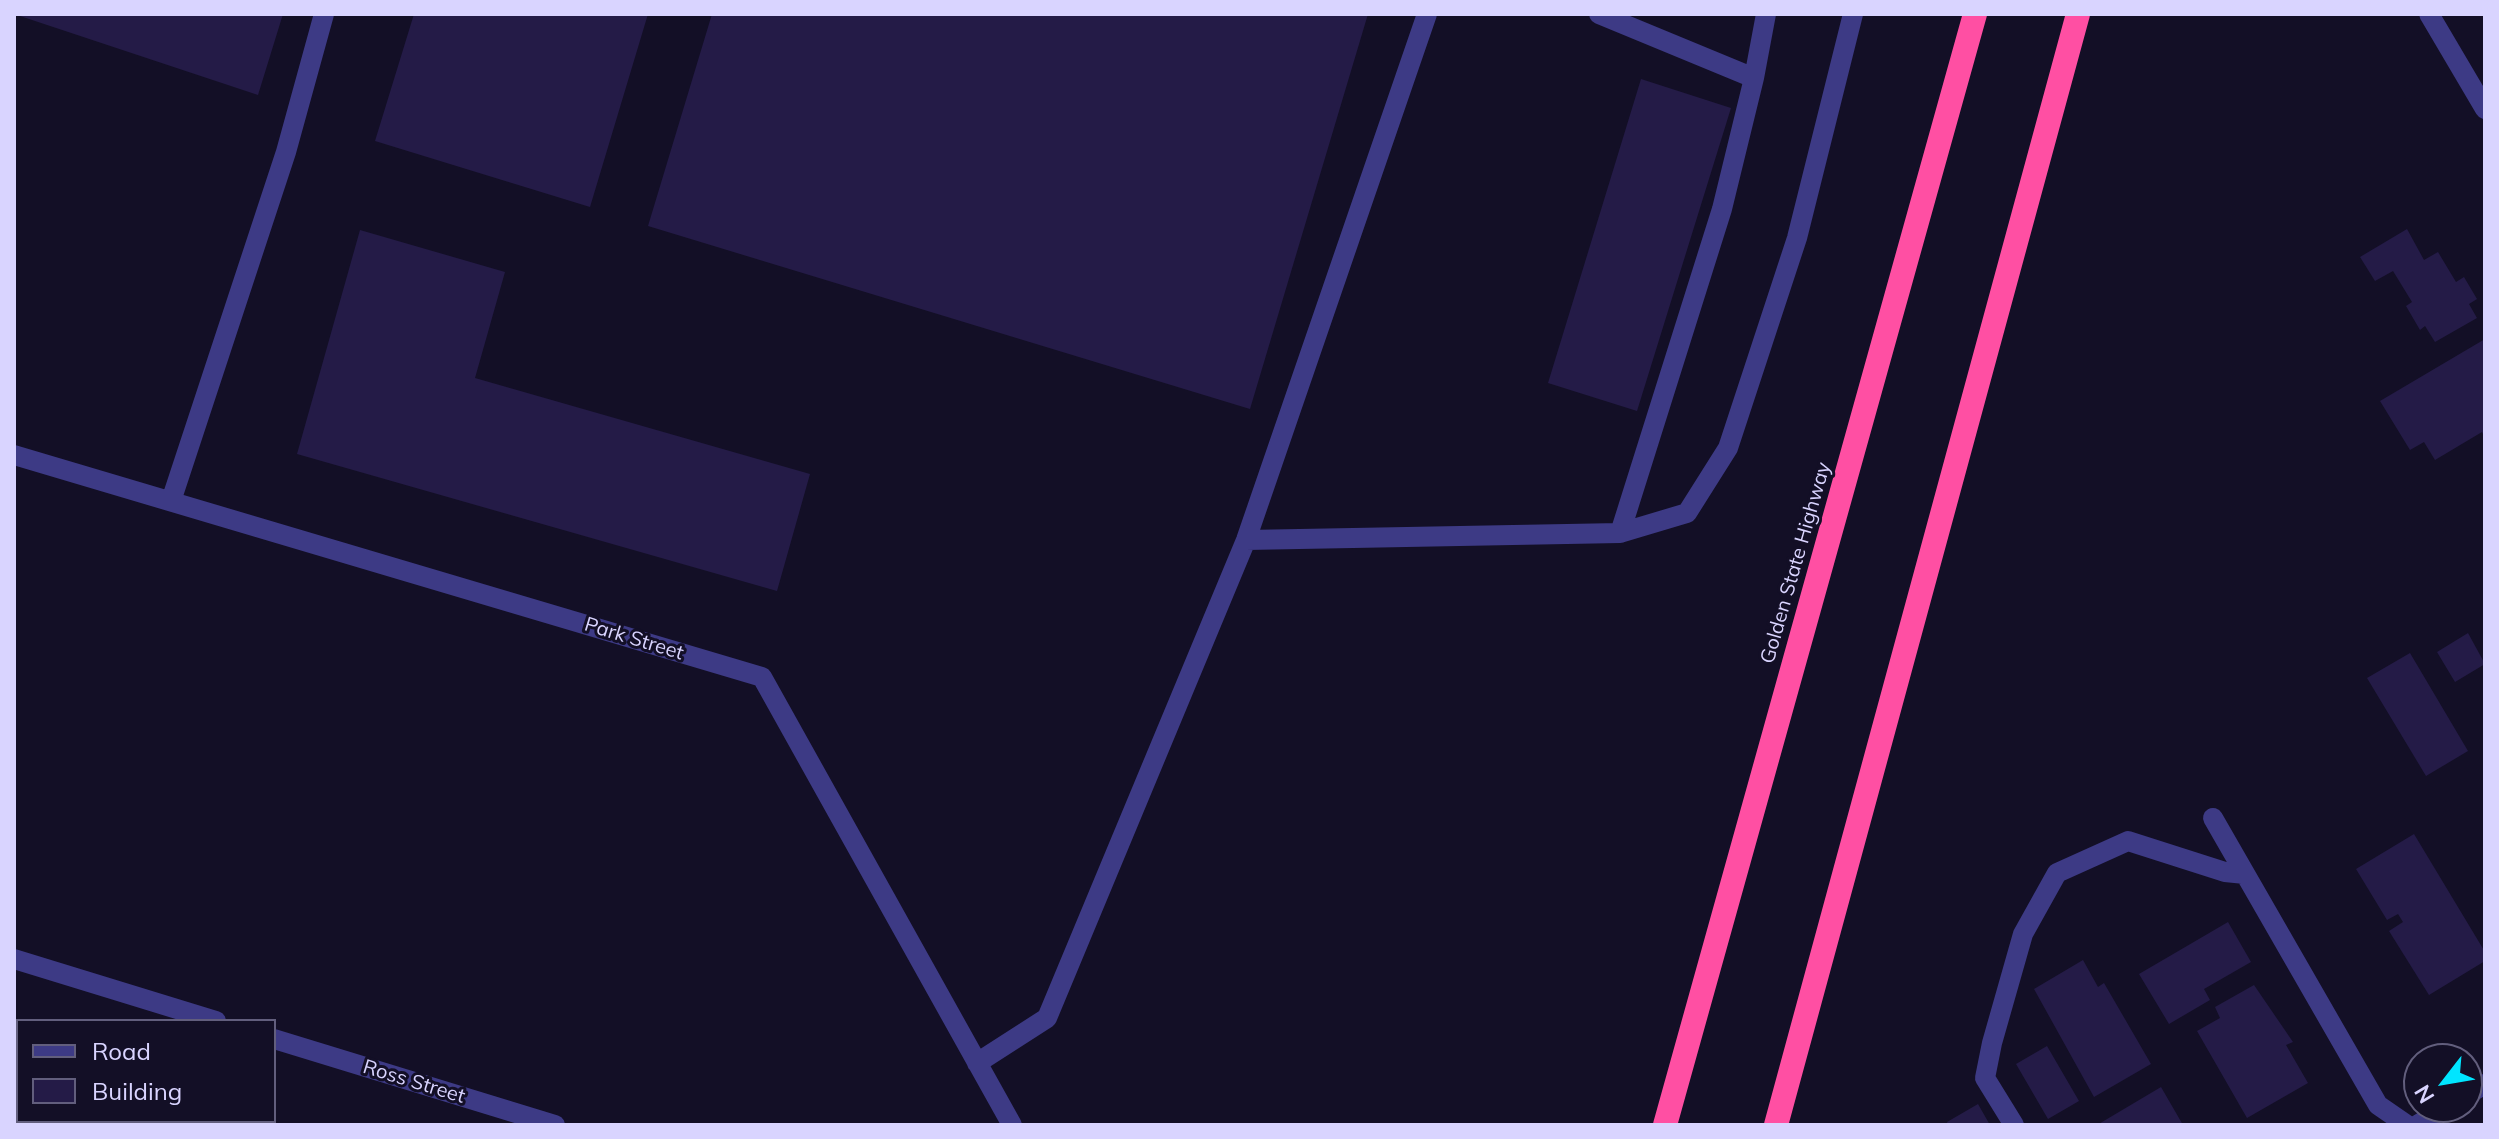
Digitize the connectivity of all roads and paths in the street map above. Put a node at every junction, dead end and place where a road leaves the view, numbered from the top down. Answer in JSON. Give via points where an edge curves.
{"nodes":[{"id":1,"x":324,"y":14,"type":"edge"},
{"id":2,"x":1427,"y":14,"type":"edge"},
{"id":3,"x":1599,"y":14,"type":"edge"},
{"id":4,"x":1766,"y":14,"type":"edge"},
{"id":5,"x":1853,"y":14,"type":"edge"},
{"id":6,"x":1975,"y":14,"type":"edge"},
{"id":7,"x":2078,"y":14,"type":"edge"},
{"id":8,"x":2429,"y":14,"type":"edge"},
{"id":9,"x":1754,"y":78,"type":"junction"},
{"id":10,"x":2485,"y":109,"type":"edge"},
{"id":11,"x":14,"y":455,"type":"edge"},
{"id":12,"x":171,"y":501,"type":"junction"},
{"id":13,"x":1620,"y":533,"type":"junction"},
{"id":14,"x":1246,"y":540,"type":"junction"},
{"id":15,"x":2213,"y":818,"type":"dead end"},
{"id":16,"x":2245,"y":874,"type":"junction"},
{"id":17,"x":14,"y":959,"type":"edge"},
{"id":18,"x":209,"y":1019,"type":"edge"},
{"id":19,"x":276,"y":1040,"type":"edge"},
{"id":20,"x":977,"y":1063,"type":"junction"},
{"id":21,"x":555,"y":1125,"type":"edge"},
{"id":22,"x":1012,"y":1125,"type":"edge"},
{"id":23,"x":1665,"y":1125,"type":"edge"},
{"id":24,"x":1776,"y":1125,"type":"edge"},
{"id":25,"x":2014,"y":1125,"type":"edge"},
{"id":26,"x":2407,"y":1125,"type":"edge"}],
"edges":[{"from":1,"to":12,"type":"street","via":[[286,152]]},
{"from":2,"to":14,"type":"street"},
{"from":3,"to":9,"type":"street"},
{"from":4,"to":9,"type":"street"},
{"from":5,"to":13,"type":"street","via":[[1797,238],[1728,448],[1687,513]]},
{"from":6,"to":23,"type":"highway","name":"Golden State Highway"},
{"from":7,"to":24,"type":"highway"},
{"from":8,"to":10,"type":"street"},
{"from":9,"to":13,"type":"street","via":[[1722,209]]},
{"from":11,"to":12,"type":"street","name":"Park Street"},
{"from":12,"to":20,"type":"street","name":"Park Street","via":[[762,677]]},
{"from":13,"to":14,"type":"street"},
{"from":14,"to":20,"type":"street","via":[[1047,1018]]},
{"from":15,"to":16,"type":"street"},
{"from":16,"to":25,"type":"street","via":[[2128,841],[2057,873],[2023,934],[1985,1078]]},
{"from":16,"to":26,"type":"street","via":[[2378,1105]]},
{"from":17,"to":18,"type":"street"},
{"from":19,"to":21,"type":"street","name":"Ross Street"},
{"from":20,"to":22,"type":"street","name":"Park Street"}]}
